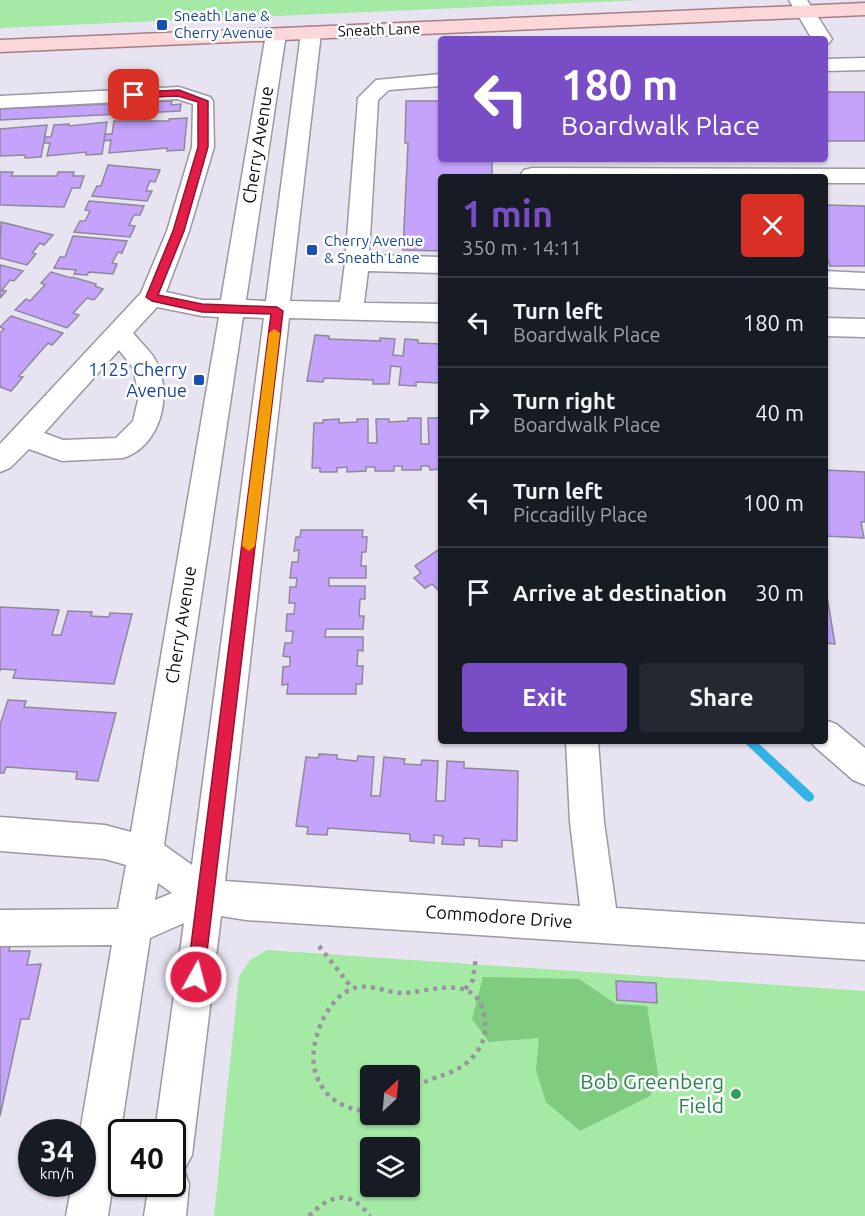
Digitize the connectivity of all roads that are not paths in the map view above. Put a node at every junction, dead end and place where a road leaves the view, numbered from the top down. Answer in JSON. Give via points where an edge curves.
{"nodes":[{"id":1,"x":801,"y":6,"type":"edge"},
{"id":2,"x":865,"y":9,"type":"edge"},
{"id":3,"x":865,"y":27,"type":"edge"},
{"id":4,"x":818,"y":36,"type":"edge"},
{"id":5,"x":309,"y":42,"type":"junction"},
{"id":6,"x":274,"y":44,"type":"junction"},
{"id":7,"x":0,"y":46,"type":"edge"},
{"id":8,"x":438,"y":46,"type":"edge"},
{"id":9,"x":828,"y":47,"type":"edge"},
{"id":10,"x":828,"y":50,"type":"edge"},
{"id":11,"x":865,"y":64,"type":"edge"},
{"id":12,"x":0,"y":66,"type":"edge"},
{"id":13,"x":438,"y":80,"type":"edge"},
{"id":14,"x":0,"y":102,"type":"edge"},
{"id":15,"x":828,"y":176,"type":"edge"},
{"id":16,"x":865,"y":176,"type":"edge"},
{"id":17,"x":357,"y":263,"type":"junction"},
{"id":18,"x":438,"y":264,"type":"edge"},
{"id":19,"x":828,"y":279,"type":"edge"},
{"id":20,"x":865,"y":280,"type":"edge"},
{"id":21,"x":152,"y":297,"type":"junction"},
{"id":22,"x":231,"y":309,"type":"junction"},
{"id":23,"x":351,"y":310,"type":"junction"},
{"id":24,"x":277,"y":311,"type":"junction"},
{"id":25,"x":438,"y":313,"type":"edge"},
{"id":26,"x":828,"y":327,"type":"edge"},
{"id":27,"x":865,"y":328,"type":"edge"},
{"id":28,"x":119,"y":333,"type":"junction"},
{"id":29,"x":25,"y":437,"type":"junction"},
{"id":30,"x":0,"y":461,"type":"edge"},
{"id":31,"x":828,"y":738,"type":"edge"},
{"id":32,"x":582,"y":744,"type":"edge"},
{"id":33,"x":865,"y":769,"type":"edge"},
{"id":34,"x":0,"y":834,"type":"edge"},
{"id":35,"x":146,"y":853,"type":"junction"},
{"id":36,"x":206,"y":896,"type":"junction"},
{"id":37,"x":600,"y":923,"type":"junction"},
{"id":38,"x":133,"y":927,"type":"junction"},
{"id":39,"x":0,"y":928,"type":"edge"},
{"id":40,"x":865,"y":942,"type":"edge"},
{"id":41,"x":177,"y":1119,"type":"edge"},
{"id":42,"x":167,"y":1197,"type":"edge"},
{"id":43,"x":87,"y":1216,"type":"edge"},
{"id":44,"x":165,"y":1216,"type":"edge"}],
"edges":[{"from":1,"to":2,"type":"main road","name":"Sneath Lane"},
{"from":1,"to":4,"type":"street"},
{"from":1,"to":5,"type":"main road","name":"Sneath Lane"},
{"from":3,"to":9,"type":"main road"},
{"from":5,"to":6,"type":"main road","name":"Sneath Lane"},
{"from":5,"to":8,"type":"main road","name":"Sneath Lane"},
{"from":5,"to":24,"type":"street","name":"Cherry Avenue"},
{"from":6,"to":7,"type":"main road","name":"Sneath Lane"},
{"from":6,"to":12,"type":"main road","name":"Sneath Lane"},
{"from":6,"to":22,"type":"street","name":"Cherry Avenue"},
{"from":10,"to":11,"type":"street"},
{"from":13,"to":17,"type":"street","via":[[383,84],[368,99]]},
{"from":14,"to":21,"type":"street","via":[[179,93],[203,101],[203,147],[178,231]]},
{"from":15,"to":16,"type":"street"},
{"from":17,"to":18,"type":"street"},
{"from":17,"to":23,"type":"street"},
{"from":19,"to":20,"type":"street"},
{"from":21,"to":22,"type":"street","via":[[202,308]]},
{"from":21,"to":28,"type":"street"},
{"from":22,"to":24,"type":"street"},
{"from":22,"to":35,"type":"street","name":"Cherry Avenue"},
{"from":23,"to":24,"type":"street"},
{"from":23,"to":25,"type":"street"},
{"from":24,"to":36,"type":"street","name":"Cherry Avenue"},
{"from":26,"to":27,"type":"street"},
{"from":28,"to":29,"type":"street"},
{"from":28,"to":29,"type":"street","via":[[145,365],[152,396],[145,425],[123,448],[62,451]]},
{"from":29,"to":30,"type":"street"},
{"from":31,"to":33,"type":"street"},
{"from":32,"to":37,"type":"street"},
{"from":34,"to":35,"type":"street","via":[[105,842]]},
{"from":35,"to":36,"type":"street","name":"Commodore Drive"},
{"from":35,"to":38,"type":"street","name":"Cherry Avenue"},
{"from":36,"to":37,"type":"street","name":"Commodore Drive","via":[[246,902]]},
{"from":36,"to":38,"type":"street"},
{"from":36,"to":41,"type":"street","name":"Cherry Avenue"},
{"from":37,"to":40,"type":"street","name":"Commodore Drive"},
{"from":38,"to":39,"type":"street"},
{"from":38,"to":43,"type":"street","name":"Cherry Avenue"},
{"from":42,"to":44,"type":"street"}]}
